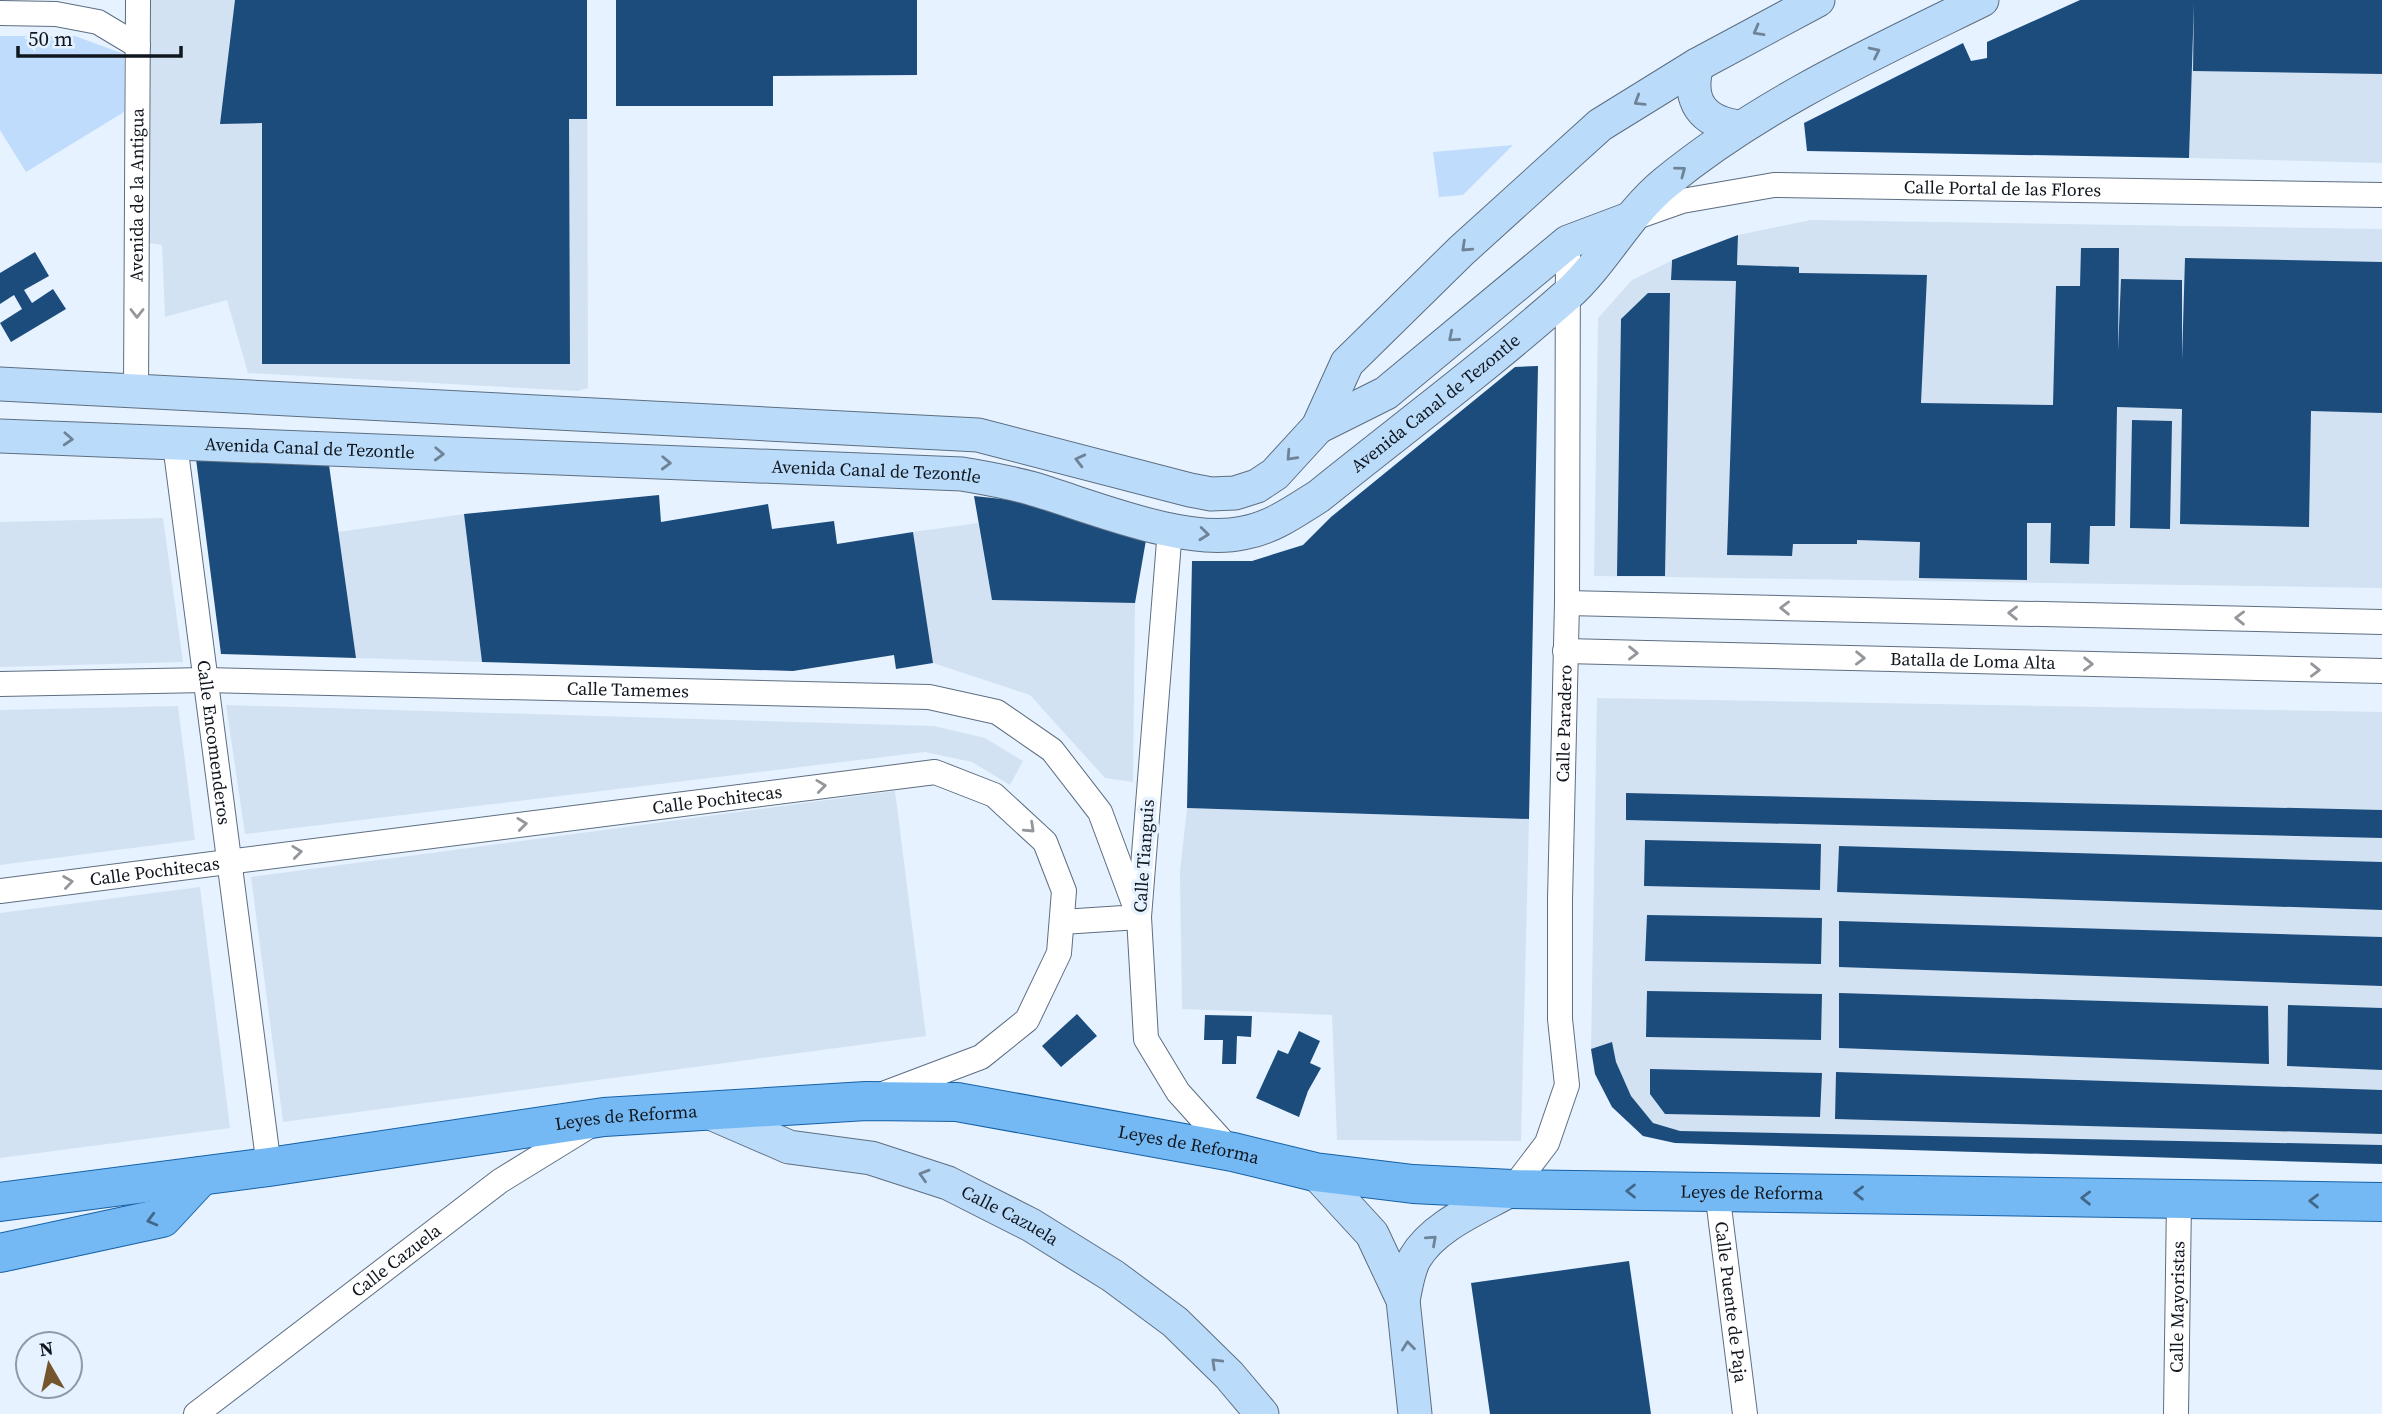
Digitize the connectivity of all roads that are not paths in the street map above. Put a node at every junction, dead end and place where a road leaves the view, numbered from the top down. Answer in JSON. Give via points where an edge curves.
{"nodes":[{"id":1,"x":138,"y":0,"type":"edge"},
{"id":2,"x":1818,"y":0,"type":"edge"},
{"id":3,"x":1982,"y":0,"type":"edge"},
{"id":4,"x":1944,"y":10,"type":"edge"},
{"id":5,"x":0,"y":13,"type":"edge"},
{"id":6,"x":138,"y":46,"type":"junction"},
{"id":7,"x":1697,"y":65,"type":"junction"},
{"id":8,"x":1739,"y":127,"type":"junction"},
{"id":9,"x":2382,"y":195,"type":"edge"},
{"id":10,"x":1629,"y":219,"type":"junction"},
{"id":11,"x":1568,"y":242,"type":"junction"},
{"id":12,"x":1569,"y":293,"type":"junction"},
{"id":13,"x":0,"y":384,"type":"edge"},
{"id":14,"x":136,"y":391,"type":"junction"},
{"id":15,"x":1318,"y":428,"type":"junction"},
{"id":16,"x":0,"y":436,"type":"edge"},
{"id":17,"x":175,"y":444,"type":"junction"},
{"id":18,"x":1170,"y":529,"type":"junction"},
{"id":19,"x":1567,"y":603,"type":"junction"},
{"id":20,"x":2382,"y":622,"type":"edge"},
{"id":21,"x":1565,"y":651,"type":"junction"},
{"id":22,"x":2382,"y":671,"type":"edge"},
{"id":23,"x":206,"y":680,"type":"junction"},
{"id":24,"x":0,"y":684,"type":"edge"},
{"id":25,"x":229,"y":860,"type":"junction"},
{"id":26,"x":0,"y":891,"type":"edge"},
{"id":27,"x":1139,"y":917,"type":"junction"},
{"id":28,"x":1062,"y":922,"type":"junction"},
{"id":29,"x":866,"y":1101,"type":"junction"},
{"id":30,"x":706,"y":1111,"type":"junction"},
{"id":31,"x":604,"y":1117,"type":"junction"},
{"id":32,"x":1233,"y":1152,"type":"junction"},
{"id":33,"x":269,"y":1167,"type":"junction"},
{"id":34,"x":1315,"y":1172,"type":"junction"},
{"id":35,"x":201,"y":1176,"type":"junction"},
{"id":36,"x":1512,"y":1189,"type":"junction"},
{"id":37,"x":1717,"y":1191,"type":"junction"},
{"id":38,"x":2179,"y":1200,"type":"junction"},
{"id":39,"x":0,"y":1202,"type":"edge"},
{"id":40,"x":2382,"y":1202,"type":"edge"},
{"id":41,"x":0,"y":1253,"type":"edge"},
{"id":42,"x":1403,"y":1300,"type":"junction"},
{"id":43,"x":196,"y":1414,"type":"edge"},
{"id":44,"x":1262,"y":1414,"type":"edge"},
{"id":45,"x":1415,"y":1414,"type":"edge"},
{"id":46,"x":1745,"y":1414,"type":"edge"},
{"id":47,"x":2176,"y":1414,"type":"edge"}],
"edges":[{"from":1,"to":6,"type":"street","name":"Avenida de la Antigua"},
{"from":2,"to":7,"type":"main road","name":"Avenida Canal de Tezontle","one_way":true},
{"from":3,"to":4,"type":"main road","name":"Avenida Canal de Tezontle"},
{"from":8,"to":4,"type":"main road","name":"Avenida Canal de Tezontle","one_way":true},
{"from":5,"to":6,"type":"street","via":[[56,14],[98,22]]},
{"from":6,"to":14,"type":"street","name":"Avenida de la Antigua","one_way":true},
{"from":7,"to":8,"type":"main road","via":[[1695,101],[1720,125]]},
{"from":7,"to":15,"type":"main road","name":"Avenida Canal de Tezontle","one_way":true,"via":[[1601,125],[1461,251],[1347,363]]},
{"from":10,"to":8,"type":"main road","name":"Avenida Canal de Tezontle","one_way":true,"via":[[1663,184]]},
{"from":9,"to":10,"type":"street","name":"Calle Portal de las Flores","via":[[1774,185],[1682,201]]},
{"from":10,"to":11,"type":"main road","name":"Avenida Canal de Tezontle"},
{"from":10,"to":12,"type":"main road","name":"Avenida Canal de Tezontle"},
{"from":11,"to":12,"type":"street","name":"Calle Paradero"},
{"from":11,"to":15,"type":"main road","name":"Avenida Canal de Tezontle","one_way":true,"via":[[1385,393]]},
{"from":18,"to":12,"type":"main road","name":"Avenida Canal de Tezontle","one_way":true,"via":[[1211,536],[1243,533],[1280,521],[1319,496]]},
{"from":12,"to":19,"type":"street","name":"Calle Paradero"},
{"from":13,"to":14,"type":"main road","name":"Avenida Canal de Tezontle"},
{"from":15,"to":14,"type":"main road","name":"Avenida Canal de Tezontle","one_way":true,"via":[[1275,474],[1257,486],[1211,494],[978,435]]},
{"from":16,"to":17,"type":"main road","name":"Avenida Canal de Tezontle","one_way":true},
{"from":17,"to":18,"type":"main road","name":"Avenida Canal de Tezontle","one_way":true,"via":[[962,474],[1026,487]]},
{"from":17,"to":23,"type":"street","name":"Calle Encomenderos"},
{"from":18,"to":27,"type":"street","name":"Calle Tianguis"},
{"from":20,"to":19,"type":"street","one_way":true},
{"from":19,"to":21,"type":"street","name":"Calle Paradero"},
{"from":21,"to":22,"type":"street","name":"Batalla de Loma Alta","one_way":true},
{"from":21,"to":36,"type":"street","name":"Calle Paradero","via":[[1559,900],[1560,1019],[1567,1084],[1547,1143]]},
{"from":23,"to":24,"type":"street","name":"Calle Tamemes"},
{"from":23,"to":25,"type":"street","name":"Calle Encomenderos"},
{"from":23,"to":27,"type":"street","name":"Calle Tamemes","via":[[929,697],[997,712],[1052,750],[1100,812]]},
{"from":26,"to":25,"type":"street","name":"Calle Pochitecas","one_way":true},
{"from":25,"to":28,"type":"street","name":"Calle Pochitecas","one_way":true,"via":[[936,772],[994,795],[1045,842],[1064,891]]},
{"from":25,"to":33,"type":"street","name":"Calle Encomenderos"},
{"from":27,"to":28,"type":"street"},
{"from":27,"to":32,"type":"street","name":"Calle Tianguis","via":[[1146,1039],[1178,1092]]},
{"from":28,"to":29,"type":"street","name":"Calle Pochitecas","via":[[1059,953],[1027,1020],[981,1057]]},
{"from":29,"to":30,"type":"main road","name":"Leyes de Reforma"},
{"from":29,"to":32,"type":"main road","name":"Leyes de Reforma","via":[[957,1102]]},
{"from":30,"to":31,"type":"main road","name":"Leyes de Reforma"},
{"from":44,"to":30,"type":"main road","name":"Calle Cazuela","one_way":true,"via":[[1175,1322],[1113,1276],[1031,1225],[948,1182],[871,1158],[789,1147]]},
{"from":31,"to":33,"type":"main road","name":"Leyes de Reforma"},
{"from":31,"to":43,"type":"street","name":"Calle Cazuela","via":[[500,1181]]},
{"from":32,"to":34,"type":"main road","name":"Leyes de Reforma"},
{"from":33,"to":35,"type":"main road","name":"Leyes de Reforma"},
{"from":34,"to":36,"type":"main road","name":"Leyes de Reforma","via":[[1412,1184]]},
{"from":34,"to":42,"type":"main road","via":[[1372,1234]]},
{"from":35,"to":39,"type":"main road","name":"Leyes de Reforma"},
{"from":35,"to":41,"type":"main road","one_way":true,"via":[[162,1218]]},
{"from":37,"to":36,"type":"main road","name":"Leyes de Reforma","one_way":true},
{"from":42,"to":36,"type":"main road","one_way":true,"via":[[1414,1259],[1429,1241]]},
{"from":38,"to":37,"type":"main road","name":"Leyes de Reforma","one_way":true},
{"from":37,"to":46,"type":"street","name":"Calle Puente de Paja"},
{"from":40,"to":38,"type":"main road","name":"Leyes de Reforma","one_way":true},
{"from":38,"to":47,"type":"street","name":"Calle Mayoristas"},
{"from":45,"to":42,"type":"main road","one_way":true}]}
